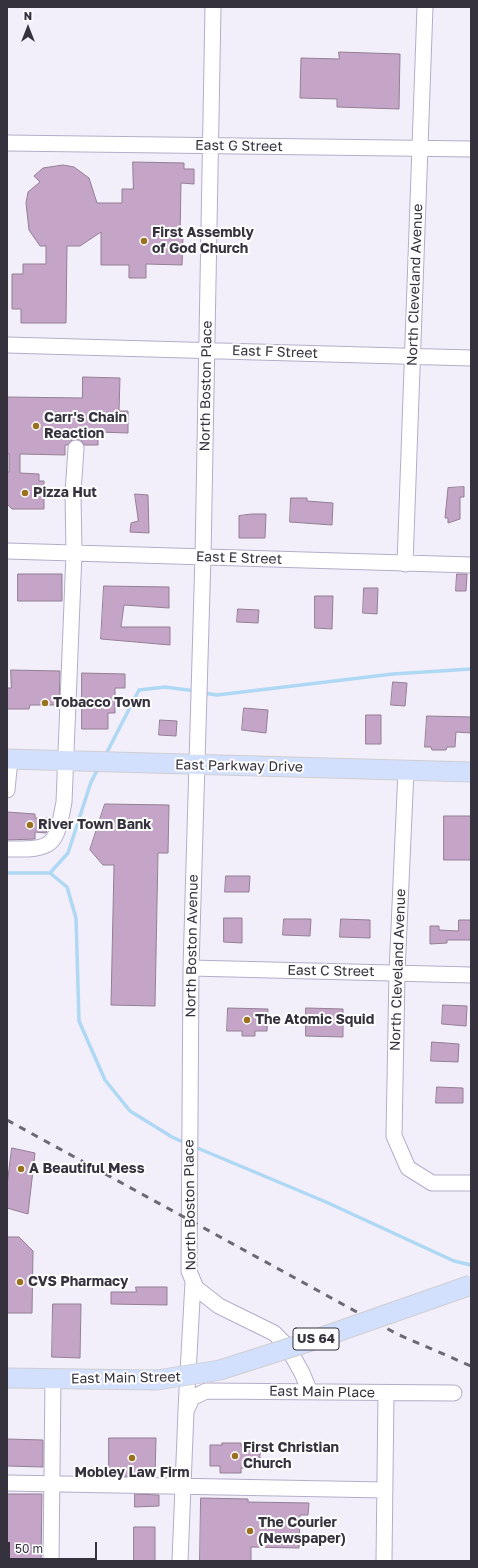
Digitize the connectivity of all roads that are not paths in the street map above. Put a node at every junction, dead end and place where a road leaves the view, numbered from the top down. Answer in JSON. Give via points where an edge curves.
{"nodes":[{"id":1,"x":213,"y":7,"type":"edge"},
{"id":2,"x":425,"y":7,"type":"edge"},
{"id":3,"x":7,"y":143,"type":"edge"},
{"id":4,"x":211,"y":145,"type":"junction"},
{"id":5,"x":420,"y":148,"type":"junction"},
{"id":6,"x":471,"y":149,"type":"edge"},
{"id":7,"x":7,"y":346,"type":"edge"},
{"id":8,"x":206,"y":350,"type":"junction"},
{"id":9,"x":413,"y":356,"type":"junction"},
{"id":10,"x":471,"y":358,"type":"edge"},
{"id":11,"x":76,"y":448,"type":"dead end"},
{"id":12,"x":7,"y":551,"type":"edge"},
{"id":13,"x":74,"y":553,"type":"junction"},
{"id":14,"x":203,"y":556,"type":"junction"},
{"id":15,"x":406,"y":564,"type":"junction"},
{"id":16,"x":471,"y":565,"type":"edge"},
{"id":17,"x":9,"y":759,"type":"edge"},
{"id":18,"x":66,"y":761,"type":"junction"},
{"id":19,"x":196,"y":765,"type":"junction"},
{"id":20,"x":406,"y":770,"type":"junction"},
{"id":21,"x":471,"y":772,"type":"edge"},
{"id":22,"x":7,"y":790,"type":"edge"},
{"id":23,"x":7,"y":849,"type":"edge"},
{"id":24,"x":191,"y":968,"type":"junction"},
{"id":25,"x":397,"y":973,"type":"junction"},
{"id":26,"x":471,"y":975,"type":"edge"},
{"id":27,"x":189,"y":1128,"type":"joint"},
{"id":28,"x":471,"y":1183,"type":"edge"},
{"id":29,"x":193,"y":1282,"type":"junction"},
{"id":30,"x":471,"y":1285,"type":"edge"},
{"id":31,"x":7,"y":1378,"type":"edge"},
{"id":32,"x":53,"y":1379,"type":"junction"},
{"id":33,"x":310,"y":1392,"type":"junction"},
{"id":34,"x":386,"y":1393,"type":"junction"},
{"id":35,"x":454,"y":1394,"type":"dead end"},
{"id":36,"x":189,"y":1404,"type":"junction"},
{"id":37,"x":7,"y":1483,"type":"edge"},
{"id":38,"x":52,"y":1483,"type":"junction"},
{"id":39,"x":183,"y":1485,"type":"junction"},
{"id":40,"x":385,"y":1490,"type":"junction"},
{"id":41,"x":51,"y":1561,"type":"edge"},
{"id":42,"x":180,"y":1561,"type":"edge"},
{"id":43,"x":384,"y":1561,"type":"edge"}],
"edges":[{"from":1,"to":4,"type":"street","name":"North Boston Place"},
{"from":2,"to":5,"type":"street","name":"North Cleveland Avenue"},
{"from":3,"to":4,"type":"street","name":"East G Street"},
{"from":4,"to":5,"type":"street","name":"East G Street"},
{"from":4,"to":8,"type":"street","name":"North Boston Place"},
{"from":5,"to":6,"type":"street","name":"East G Street"},
{"from":5,"to":9,"type":"street","name":"North Cleveland Avenue"},
{"from":7,"to":8,"type":"street","name":"East F Street"},
{"from":8,"to":9,"type":"street","name":"East F Street"},
{"from":8,"to":14,"type":"street","name":"North Boston Place"},
{"from":9,"to":10,"type":"street","name":"East F Street"},
{"from":9,"to":15,"type":"street","name":"North Cleveland Avenue"},
{"from":11,"to":13,"type":"street","via":[[73,493]]},
{"from":12,"to":13,"type":"street","name":"East E Street"},
{"from":13,"to":14,"type":"street","name":"East E Street"},
{"from":13,"to":18,"type":"street"},
{"from":14,"to":15,"type":"street","name":"East E Street"},
{"from":14,"to":19,"type":"street","name":"North Boston Place"},
{"from":15,"to":16,"type":"street","name":"East E Street"},
{"from":17,"to":18,"type":"main road","name":"East Parkway Drive"},
{"from":17,"to":22,"type":"street"},
{"from":18,"to":19,"type":"main road","name":"East Parkway Drive"},
{"from":18,"to":23,"type":"street","via":[[64,802],[54,841],[46,846],[22,850]]},
{"from":19,"to":20,"type":"main road","name":"East Parkway Drive"},
{"from":19,"to":24,"type":"street","name":"North Boston Avenue"},
{"from":20,"to":21,"type":"main road","name":"East Parkway Drive"},
{"from":20,"to":25,"type":"street","name":"North Cleveland Avenue"},
{"from":24,"to":25,"type":"street","name":"East C Street"},
{"from":24,"to":27,"type":"street","name":"North Boston Avenue"},
{"from":25,"to":26,"type":"street","name":"East C Street"},
{"from":25,"to":28,"type":"street","name":"North Cleveland Avenue","via":[[394,1136],[408,1168],[432,1182]]},
{"from":27,"to":29,"type":"street","name":"North Boston Place","via":[[189,1271]]},
{"from":29,"to":33,"type":"street","name":"North Boston Place","via":[[196,1288],[219,1306],[274,1333],[287,1346]]},
{"from":29,"to":36,"type":"street"},
{"from":30,"to":32,"type":"main road","name":"East Main Street","number":"US 64","bridge":true,"via":[[220,1370],[157,1380]]},
{"from":31,"to":32,"type":"main road","name":"East Main Street","number":"US 64"},
{"from":32,"to":38,"type":"street"},
{"from":33,"to":34,"type":"street","name":"East Main Place"},
{"from":33,"to":36,"type":"street","name":"East Main Place","via":[[206,1391]]},
{"from":34,"to":35,"type":"street","name":"East Main Place"},
{"from":34,"to":40,"type":"street"},
{"from":36,"to":39,"type":"street"},
{"from":37,"to":38,"type":"street"},
{"from":38,"to":39,"type":"street"},
{"from":38,"to":41,"type":"street"},
{"from":39,"to":40,"type":"street"},
{"from":39,"to":42,"type":"street"},
{"from":40,"to":43,"type":"street"}]}
